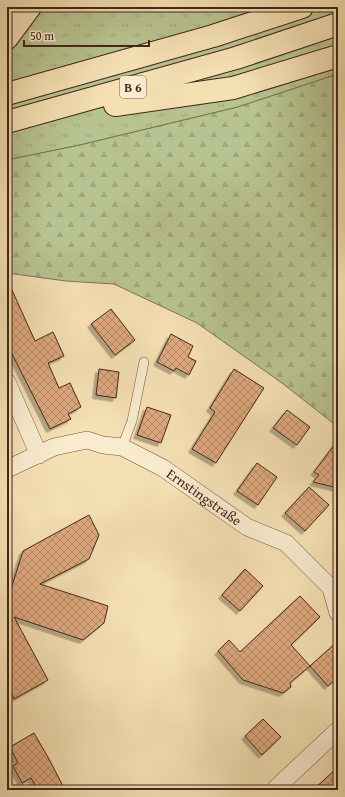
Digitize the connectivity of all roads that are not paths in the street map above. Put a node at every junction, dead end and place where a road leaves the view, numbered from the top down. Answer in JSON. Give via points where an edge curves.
{"nodes":[{"id":1,"x":30,"y":7,"type":"edge"},
{"id":2,"x":302,"y":7,"type":"edge"},
{"id":3,"x":338,"y":24,"type":"edge"},
{"id":4,"x":7,"y":38,"type":"edge"},
{"id":5,"x":338,"y":56,"type":"edge"},
{"id":6,"x":7,"y":94,"type":"edge"},
{"id":7,"x":30,"y":116,"type":"junction"},
{"id":8,"x":7,"y":122,"type":"edge"},
{"id":9,"x":144,"y":362,"type":"dead end"},
{"id":10,"x":7,"y":382,"type":"edge"},
{"id":11,"x":122,"y":447,"type":"junction"},
{"id":12,"x":39,"y":454,"type":"junction"},
{"id":13,"x":7,"y":469,"type":"edge"},
{"id":14,"x":338,"y":613,"type":"edge"},
{"id":15,"x":338,"y":730,"type":"edge"},
{"id":16,"x":274,"y":790,"type":"edge"}],
"edges":[{"from":1,"to":4,"type":"highway"},
{"from":2,"to":6,"type":"highway","number":"B 6","via":[[213,36]]},
{"from":3,"to":7,"type":"highway","number":"B 6","via":[[236,58]]},
{"from":5,"to":7,"type":"highway","via":[[233,88]]},
{"from":7,"to":8,"type":"highway","number":"B 6"},
{"from":9,"to":11,"type":"lane","via":[[132,421]]},
{"from":10,"to":12,"type":"street"},
{"from":11,"to":12,"type":"street","name":"Ernstingstraße","via":[[87,440],[54,447]]},
{"from":11,"to":14,"type":"street","name":"Ernstingstraße","via":[[163,468],[247,527],[286,543],[331,588]]},
{"from":12,"to":13,"type":"street","name":"Ernstingstraße"},
{"from":15,"to":16,"type":"street"}]}
